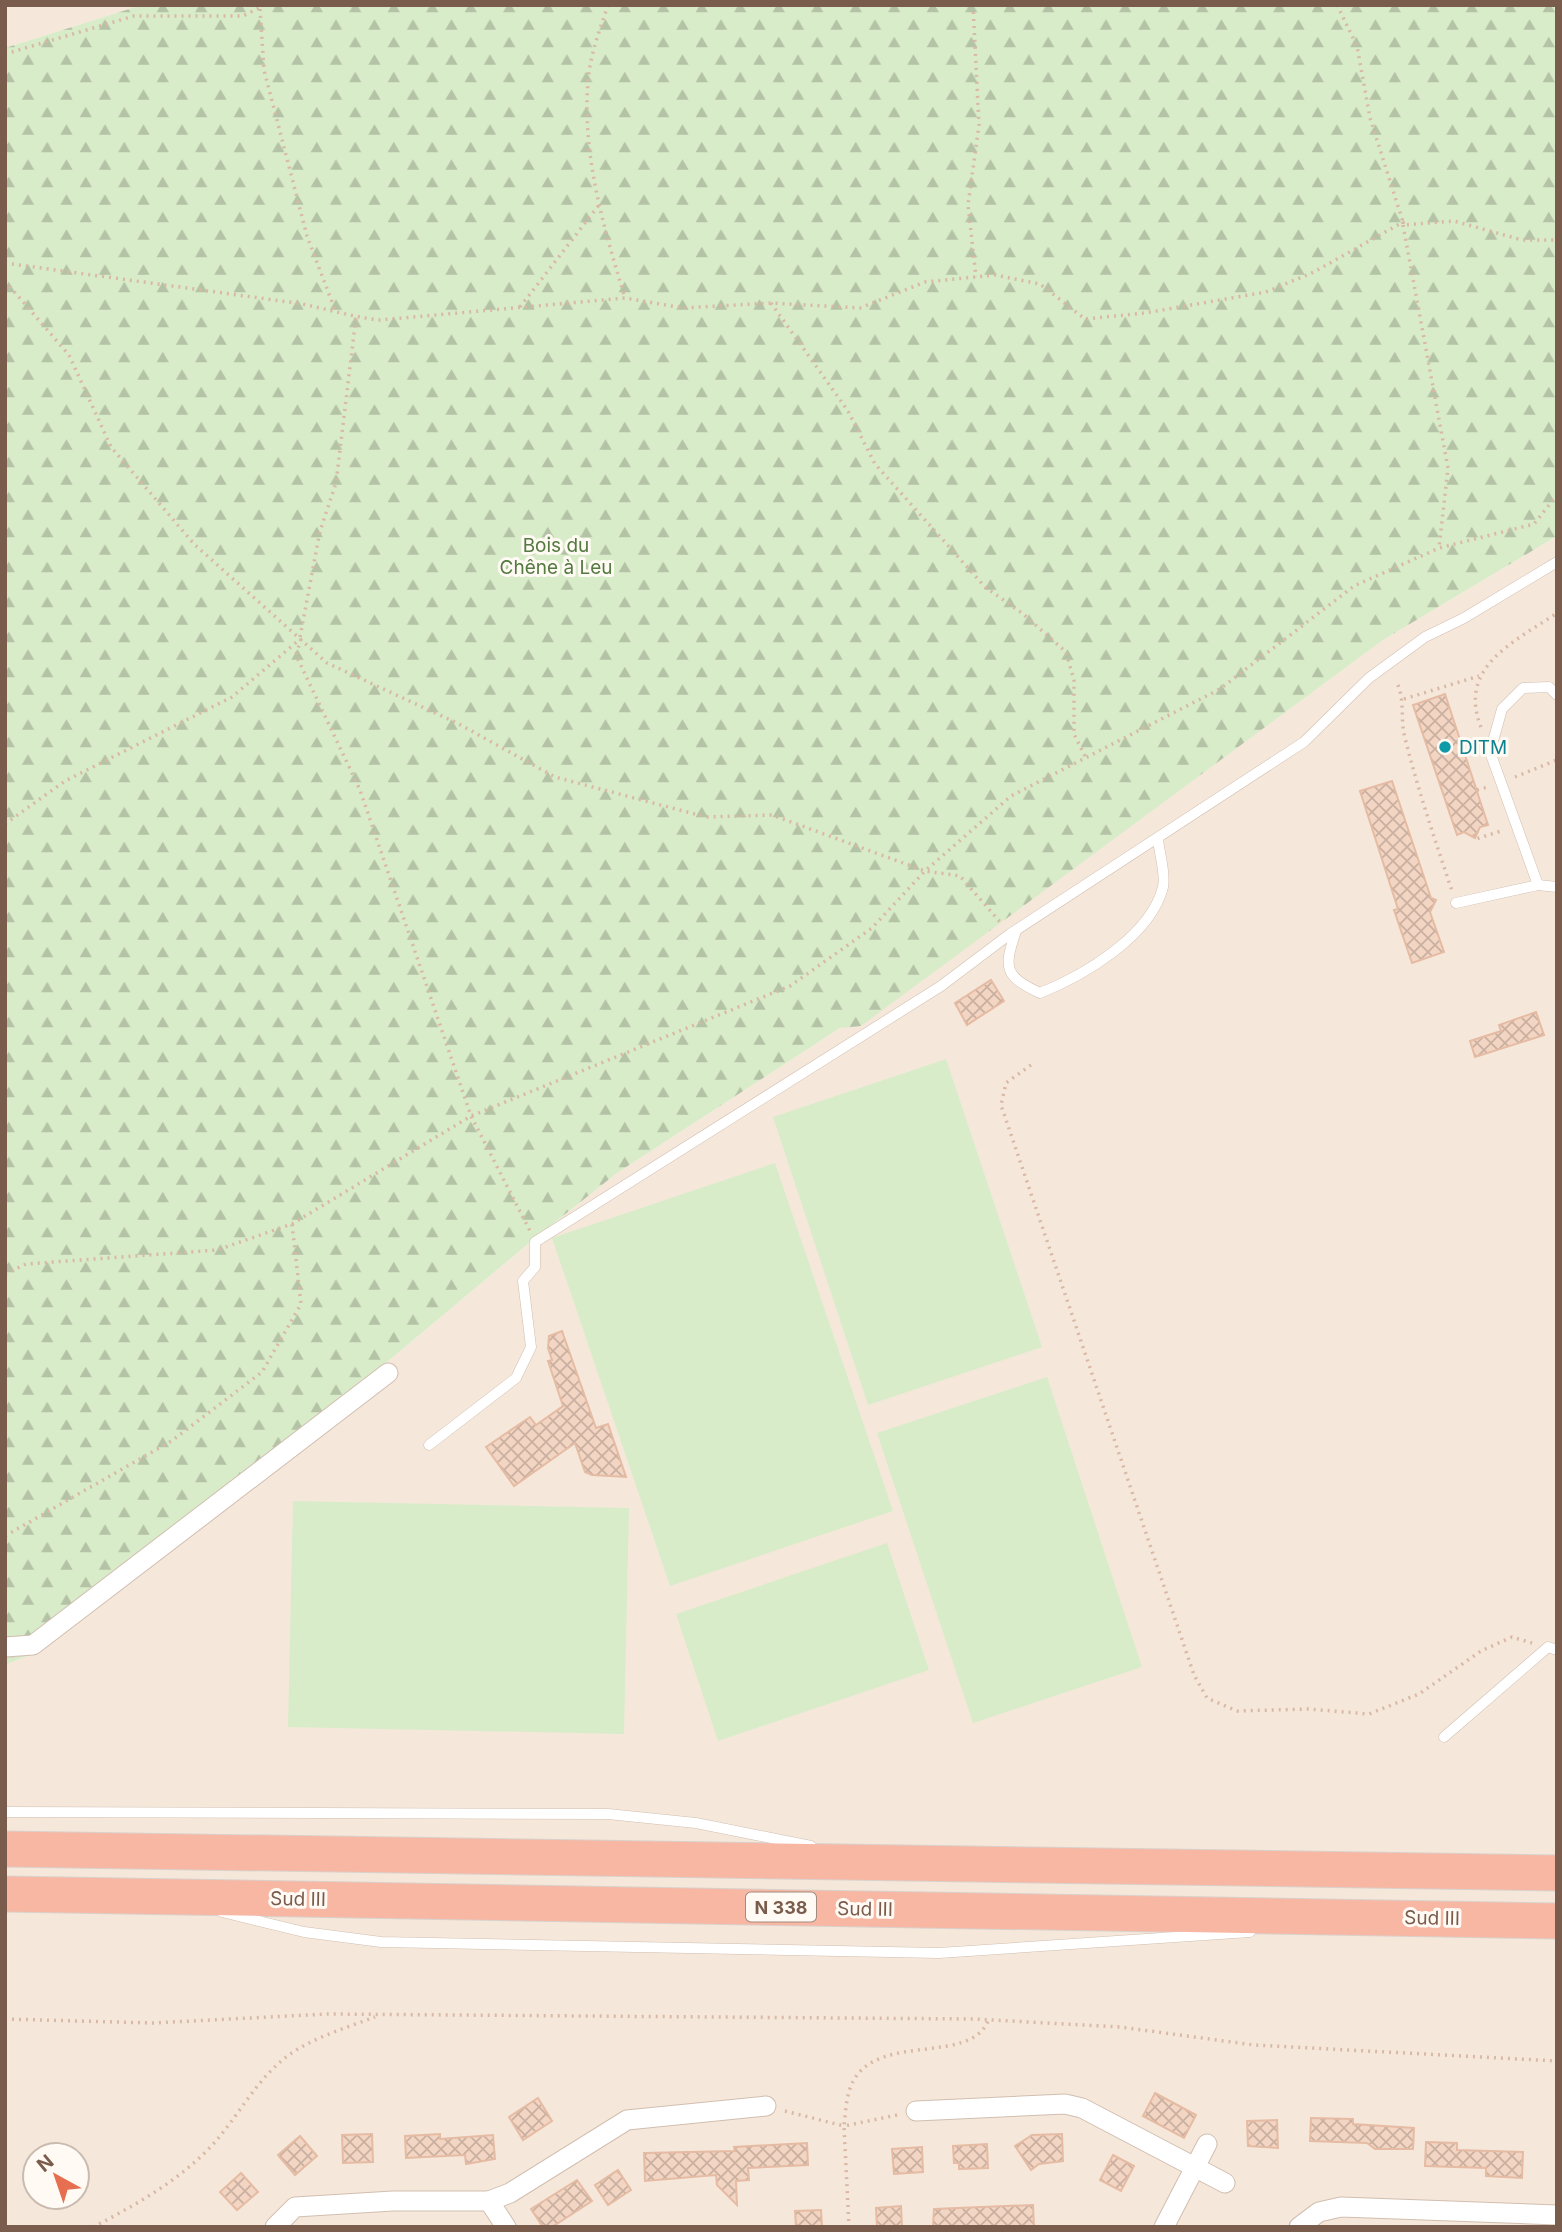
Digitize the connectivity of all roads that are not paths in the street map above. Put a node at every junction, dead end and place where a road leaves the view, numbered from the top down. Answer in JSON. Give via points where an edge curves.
{"nodes":[{"id":1,"x":1557,"y":562,"type":"edge"},
{"id":2,"x":1557,"y":695,"type":"edge"},
{"id":3,"x":1158,"y":839,"type":"junction"},
{"id":4,"x":1538,"y":885,"type":"junction"},
{"id":5,"x":1557,"y":887,"type":"edge"},
{"id":6,"x":1457,"y":903,"type":"road end"},
{"id":7,"x":1013,"y":933,"type":"junction"},
{"id":8,"x":388,"y":1373,"type":"dead end"},
{"id":9,"x":429,"y":1445,"type":"dead end"},
{"id":10,"x":5,"y":1647,"type":"edge"},
{"id":11,"x":1553,"y":1649,"type":"edge"},
{"id":12,"x":1444,"y":1737,"type":"dead end"},
{"id":13,"x":5,"y":1812,"type":"edge"},
{"id":14,"x":5,"y":1849,"type":"edge"},
{"id":15,"x":894,"y":1863,"type":"junction"},
{"id":16,"x":1557,"y":1873,"type":"edge"},
{"id":17,"x":5,"y":1894,"type":"edge"},
{"id":18,"x":157,"y":1897,"type":"junction"},
{"id":19,"x":1428,"y":1918,"type":"junction"},
{"id":20,"x":1557,"y":1921,"type":"edge"},
{"id":21,"x":1305,"y":1928,"type":"dead end"},
{"id":22,"x":1264,"y":1931,"type":"dead end"},
{"id":23,"x":766,"y":2106,"type":"road end"},
{"id":24,"x":916,"y":2111,"type":"road end"},
{"id":25,"x":1207,"y":2144,"type":"dead end"},
{"id":26,"x":1195,"y":2167,"type":"junction"},
{"id":27,"x":1225,"y":2183,"type":"dead end"},
{"id":28,"x":489,"y":2201,"type":"junction"},
{"id":29,"x":1557,"y":2215,"type":"edge"},
{"id":30,"x":1463,"y":2219,"type":"edge"},
{"id":31,"x":275,"y":2227,"type":"edge"},
{"id":32,"x":506,"y":2227,"type":"edge"},
{"id":33,"x":1164,"y":2227,"type":"edge"},
{"id":34,"x":1299,"y":2227,"type":"edge"}],
"edges":[{"from":1,"to":3,"type":"lane","via":[[1425,637],[1369,678],[1304,742]]},
{"from":2,"to":4,"type":"lane","via":[[1549,688],[1523,688],[1502,709],[1490,752]]},
{"from":3,"to":7,"type":"lane"},
{"from":3,"to":7,"type":"lane","via":[[1164,886],[1150,914],[1109,956],[1070,981],[1040,993],[1020,984],[1009,971],[1006,961]]},
{"from":4,"to":5,"type":"lane"},
{"from":4,"to":6,"type":"lane"},
{"from":7,"to":9,"type":"lane","via":[[941,986],[535,1242],[535,1267],[523,1281],[530,1347],[516,1378]]},
{"from":8,"to":10,"type":"street","via":[[33,1645]]},
{"from":11,"to":12,"type":"lane"},
{"from":13,"to":15,"type":"lane","via":[[608,1814],[696,1823]]},
{"from":14,"to":15,"type":"highway"},
{"from":15,"to":16,"type":"highway"},
{"from":17,"to":18,"type":"highway","name":"Sud III","number":"N 338"},
{"from":18,"to":19,"type":"highway","name":"Sud III","number":"N 338"},
{"from":18,"to":22,"type":"lane","via":[[304,1932],[382,1942],[939,1953]]},
{"from":19,"to":20,"type":"highway","name":"Sud III","number":"N 338"},
{"from":19,"to":21,"type":"lane"},
{"from":23,"to":28,"type":"street","via":[[627,2120],[510,2193]]},
{"from":24,"to":26,"type":"street","via":[[1065,2104],[1082,2108]]},
{"from":25,"to":26,"type":"street"},
{"from":26,"to":27,"type":"street"},
{"from":26,"to":33,"type":"street"},
{"from":28,"to":31,"type":"street","via":[[295,2207]]},
{"from":28,"to":32,"type":"street"},
{"from":29,"to":30,"type":"street"},
{"from":30,"to":34,"type":"street","via":[[1341,2207],[1319,2212]]}]}
